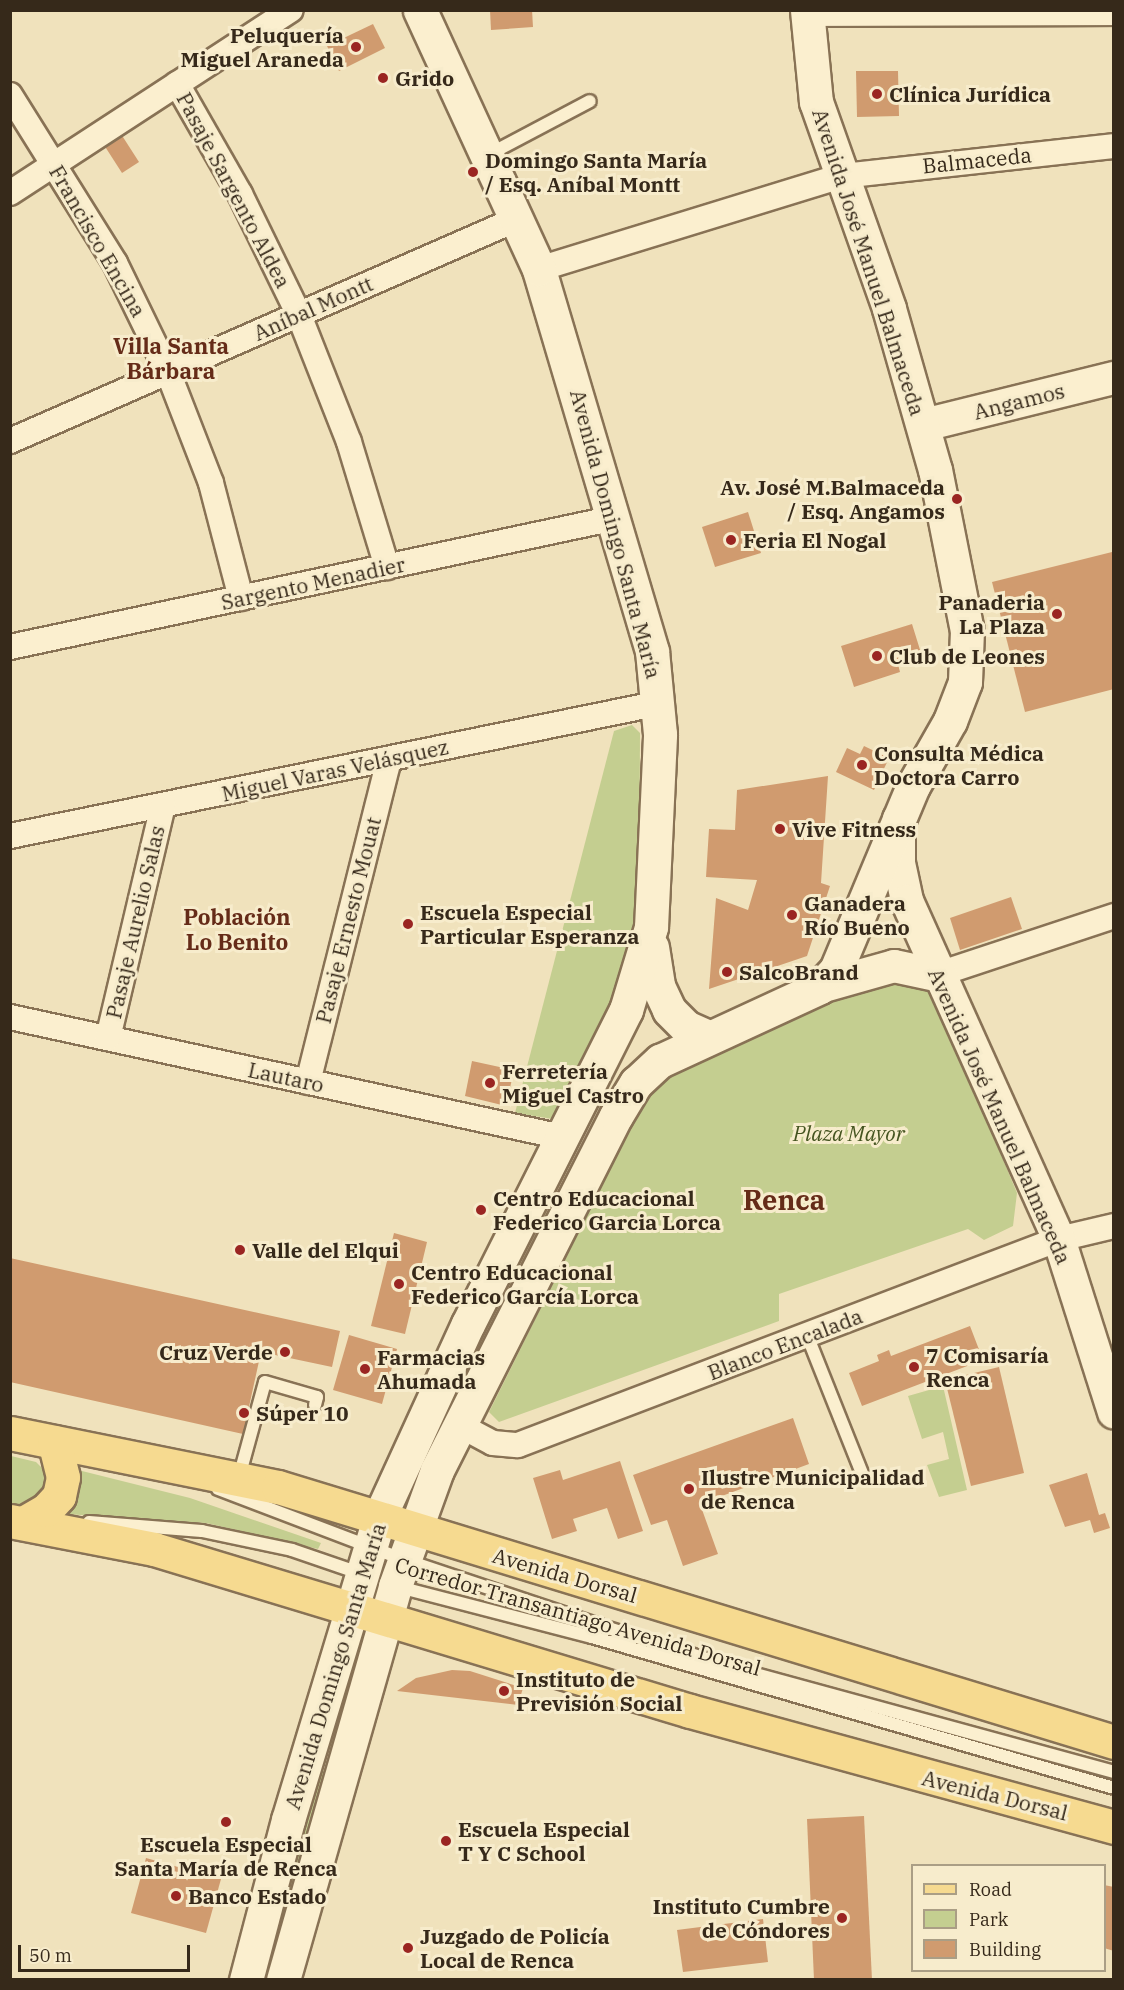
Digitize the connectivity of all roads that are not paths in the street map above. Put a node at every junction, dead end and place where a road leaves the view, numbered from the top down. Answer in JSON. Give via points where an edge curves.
{"nodes":[{"id":1,"x":291,"y":10,"type":"edge"},
{"id":2,"x":420,"y":10,"type":"edge"},
{"id":3,"x":806,"y":12,"type":"edge"},
{"id":4,"x":1105,"y":12,"type":"edge"},
{"id":5,"x":177,"y":84,"type":"junction"},
{"id":6,"x":10,"y":95,"type":"edge"},
{"id":7,"x":590,"y":101,"type":"dead end"},
{"id":8,"x":1112,"y":146,"type":"edge"},
{"id":9,"x":487,"y":156,"type":"junction"},
{"id":10,"x":55,"y":164,"type":"junction"},
{"id":11,"x":842,"y":176,"type":"junction"},
{"id":12,"x":10,"y":193,"type":"edge"},
{"id":13,"x":517,"y":219,"type":"junction"},
{"id":14,"x":539,"y":269,"type":"junction"},
{"id":15,"x":299,"y":315,"type":"junction"},
{"id":16,"x":168,"y":372,"type":"junction"},
{"id":17,"x":1113,"y":378,"type":"edge"},
{"id":18,"x":924,"y":425,"type":"junction"},
{"id":19,"x":10,"y":441,"type":"edge"},
{"id":20,"x":615,"y":518,"type":"junction"},
{"id":21,"x":387,"y":567,"type":"junction"},
{"id":22,"x":241,"y":598,"type":"junction"},
{"id":23,"x":10,"y":647,"type":"edge"},
{"id":24,"x":660,"y":703,"type":"junction"},
{"id":25,"x":389,"y":759,"type":"junction"},
{"id":26,"x":163,"y":805,"type":"junction"},
{"id":27,"x":899,"y":818,"type":"junction"},
{"id":28,"x":10,"y":836,"type":"edge"},
{"id":29,"x":1113,"y":916,"type":"edge"},
{"id":30,"x":651,"y":927,"type":"junction"},
{"id":31,"x":936,"y":975,"type":"junction"},
{"id":32,"x":820,"y":987,"type":"junction"},
{"id":33,"x":10,"y":1017,"type":"edge"},
{"id":34,"x":708,"y":1037,"type":"junction"},
{"id":35,"x":108,"y":1038,"type":"junction"},
{"id":36,"x":308,"y":1082,"type":"junction"},
{"id":37,"x":561,"y":1137,"type":"junction"},
{"id":38,"x":1113,"y":1226,"type":"edge"},
{"id":39,"x":1059,"y":1239,"type":"junction"},
{"id":40,"x":807,"y":1335,"type":"junction"},
{"id":41,"x":1112,"y":1400,"type":"edge"},
{"id":42,"x":315,"y":1405,"type":"dead end"},
{"id":43,"x":459,"y":1425,"type":"junction"},
{"id":44,"x":10,"y":1433,"type":"edge"},
{"id":45,"x":54,"y":1442,"type":"junction"},
{"id":46,"x":139,"y":1459,"type":"junction"},
{"id":47,"x":862,"y":1473,"type":"dead end"},
{"id":48,"x":238,"y":1478,"type":"junction"},
{"id":49,"x":18,"y":1521,"type":"edge"},
{"id":50,"x":369,"y":1546,"type":"junction"},
{"id":51,"x":405,"y":1559,"type":"junction"},
{"id":52,"x":351,"y":1606,"type":"junction"},
{"id":53,"x":386,"y":1619,"type":"junction"},
{"id":54,"x":1113,"y":1742,"type":"edge"},
{"id":55,"x":1113,"y":1772,"type":"edge"},
{"id":56,"x":1113,"y":1788,"type":"edge"},
{"id":57,"x":1113,"y":1827,"type":"edge"},
{"id":58,"x":246,"y":1980,"type":"edge"},
{"id":59,"x":283,"y":1980,"type":"edge"}],
"edges":[{"from":1,"to":5,"type":"street"},
{"from":2,"to":9,"type":"main road","name":"Avenida Domingo Santa María"},
{"from":3,"to":4,"type":"street"},
{"from":3,"to":11,"type":"main road","name":"Avenida José Manuel Balmaceda","via":[[816,102]]},
{"from":5,"to":10,"type":"street"},
{"from":5,"to":15,"type":"street","name":"Pasaje Sargento Aldea","via":[[240,194]]},
{"from":6,"to":10,"type":"street","name":"Francisco Encina"},
{"from":7,"to":9,"type":"lane"},
{"from":8,"to":11,"type":"street","name":"Balmaceda"},
{"from":9,"to":13,"type":"main road","name":"Avenida Domingo Santa María"},
{"from":10,"to":12,"type":"street"},
{"from":10,"to":16,"type":"street","name":"Francisco Encina","via":[[115,263]]},
{"from":11,"to":14,"type":"street"},
{"from":11,"to":18,"type":"main road","name":"Avenida José Manuel Balmaceda"},
{"from":13,"to":14,"type":"main road","name":"Avenida Domingo Santa María"},
{"from":13,"to":15,"type":"street","name":"Aníbal Montt"},
{"from":14,"to":20,"type":"main road","name":"Avenida Domingo Santa María"},
{"from":15,"to":16,"type":"street","name":"Aníbal Montt"},
{"from":15,"to":21,"type":"street","name":"Pasaje Sargento Aldea","via":[[349,442]]},
{"from":16,"to":19,"type":"street","name":"Aníbal Montt"},
{"from":16,"to":22,"type":"street","name":"Francisco Encina","via":[[211,483]]},
{"from":17,"to":18,"type":"street","name":"Angamos"},
{"from":18,"to":27,"type":"main road","name":"Avenida José Manuel Balmaceda","via":[[960,588],[968,665],[959,702]]},
{"from":20,"to":21,"type":"street","name":"Sargento Menadier"},
{"from":20,"to":24,"type":"main road","name":"Avenida Domingo Santa María","via":[[652,651]]},
{"from":21,"to":22,"type":"street","name":"Sargento Menadier"},
{"from":22,"to":23,"type":"street","name":"Sargento Menadier"},
{"from":24,"to":25,"type":"street","name":"Miguel Varas Velásquez"},
{"from":24,"to":30,"type":"main road","name":"Avenida Domingo Santa María"},
{"from":25,"to":26,"type":"street","name":"Miguel Varas Velásquez"},
{"from":25,"to":36,"type":"street","name":"Pasaje Ernesto Mouat"},
{"from":26,"to":28,"type":"street","name":"Miguel Varas Velásquez"},
{"from":26,"to":35,"type":"street","name":"Pasaje Aurelio Salas"},
{"from":27,"to":31,"type":"street","name":"Avenida José Manuel Balmaceda","via":[[902,882]]},
{"from":27,"to":32,"type":"main road","name":"Avenida José Manuel Balmaceda","via":[[845,955]]},
{"from":29,"to":31,"type":"street"},
{"from":30,"to":34,"type":"main road","via":[[662,998],[686,1027]]},
{"from":30,"to":37,"type":"main road","name":"Avenida Domingo Santa María","via":[[626,1010]]},
{"from":31,"to":32,"type":"street","via":[[894,966]]},
{"from":31,"to":39,"type":"street","name":"Avenida José Manuel Balmaceda"},
{"from":32,"to":34,"type":"main road","name":"Avenida José Manuel Balmaceda"},
{"from":33,"to":35,"type":"street","name":"Lautaro"},
{"from":34,"to":43,"type":"main road","name":"Avenida Domingo Santa María","via":[[660,1061],[628,1094]]},
{"from":35,"to":36,"type":"street","name":"Lautaro"},
{"from":36,"to":37,"type":"street","name":"Lautaro"},
{"from":37,"to":50,"type":"main road","name":"Avenida Domingo Santa María","via":[[458,1344]]},
{"from":38,"to":39,"type":"street","name":"Blanco Encalada"},
{"from":39,"to":40,"type":"street","name":"Blanco Encalada"},
{"from":39,"to":41,"type":"street","name":"Avenida José Manuel Balmaceda"},
{"from":40,"to":43,"type":"street","name":"Blanco Encalada","via":[[518,1445],[493,1443]]},
{"from":40,"to":47,"type":"lane"},
{"from":42,"to":48,"type":"lane","via":[[317,1397],[265,1382]]},
{"from":43,"to":51,"type":"main road","name":"Avenida Domingo Santa María"},
{"from":44,"to":45,"type":"main road","name":"Avenida Dorsal"},
{"from":45,"to":46,"type":"main road","name":"Avenida Dorsal"},
{"from":45,"to":49,"type":"main road","via":[[63,1477],[59,1496]]},
{"from":46,"to":48,"type":"main road","name":"Avenida Dorsal"},
{"from":46,"to":50,"type":"lane","name":"Corredor Transantiago Avenida Dorsal"},
{"from":48,"to":50,"type":"main road","name":"Avenida Dorsal"},
{"from":49,"to":50,"type":"lane","name":"Corredor Transantiago Avenida Dorsal","via":[[202,1531],[292,1550]]},
{"from":49,"to":52,"type":"main road","name":"Avenida Dorsal","via":[[154,1549]]},
{"from":50,"to":51,"type":"main road","name":"Avenida Dorsal"},
{"from":50,"to":51,"type":"lane","name":"Corredor Transantiago Avenida Dorsal"},
{"from":50,"to":52,"type":"main road","name":"Avenida Domingo Santa María"},
{"from":51,"to":53,"type":"main road","name":"Avenida Domingo Santa María"},
{"from":51,"to":54,"type":"main road","name":"Avenida Dorsal"},
{"from":51,"to":55,"type":"lane","name":"Corredor Transantiago Avenida Dorsal","via":[[745,1671]]},
{"from":51,"to":56,"type":"lane","name":"Corredor Transantiago Avenida Dorsal","via":[[592,1637]]},
{"from":52,"to":53,"type":"main road","name":"Avenida Dorsal"},
{"from":52,"to":58,"type":"main road","name":"Avenida Domingo Santa María"},
{"from":53,"to":57,"type":"main road","name":"Avenida Dorsal","via":[[796,1742]]},
{"from":53,"to":59,"type":"main road","name":"Avenida Domingo Santa María"}]}
